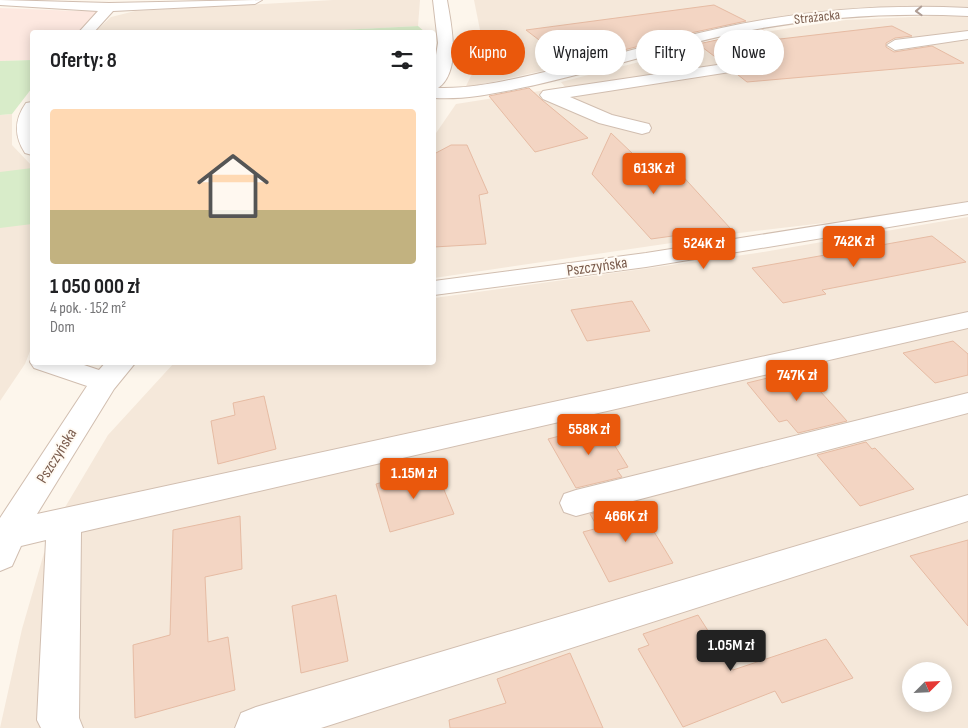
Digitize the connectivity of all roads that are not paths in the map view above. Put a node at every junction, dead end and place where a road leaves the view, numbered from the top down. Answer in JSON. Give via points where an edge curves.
{"nodes":[{"id":1,"x":255,"y":0,"type":"edge"},
{"id":2,"x":440,"y":0,"type":"edge"},
{"id":3,"x":0,"y":1,"type":"edge"},
{"id":4,"x":104,"y":5,"type":"edge"},
{"id":5,"x":968,"y":12,"type":"edge"},
{"id":6,"x":87,"y":30,"type":"edge"},
{"id":7,"x":968,"y":35,"type":"edge"},
{"id":8,"x":895,"y":45,"type":"dead end"},
{"id":9,"x":714,"y":70,"type":"edge"},
{"id":10,"x":436,"y":80,"type":"edge"},
{"id":11,"x":466,"y":92,"type":"junction"},
{"id":12,"x":441,"y":94,"type":"edge"},
{"id":13,"x":549,"y":95,"type":"junction"},
{"id":14,"x":30,"y":112,"type":"edge"},
{"id":15,"x":642,"y":128,"type":"dead end"},
{"id":16,"x":30,"y":146,"type":"edge"},
{"id":17,"x":968,"y":208,"type":"edge"},
{"id":18,"x":436,"y":288,"type":"edge"},
{"id":19,"x":968,"y":320,"type":"edge"},
{"id":20,"x":65,"y":365,"type":"edge"},
{"id":21,"x":114,"y":372,"type":"edge"},
{"id":22,"x":968,"y":403,"type":"edge"},
{"id":23,"x":576,"y":503,"type":"dead end"},
{"id":24,"x":968,"y":508,"type":"edge"},
{"id":25,"x":64,"y":522,"type":"junction"},
{"id":26,"x":4,"y":545,"type":"edge"},
{"id":27,"x":62,"y":728,"type":"edge"},
{"id":28,"x":256,"y":728,"type":"edge"}],
"edges":[{"from":1,"to":4,"type":"street"},
{"from":2,"to":10,"type":"street","via":[[448,51]]},
{"from":3,"to":4,"type":"street"},
{"from":4,"to":6,"type":"street"},
{"from":5,"to":11,"type":"street","name":"Strażacka","one_way":true,"via":[[938,10],[812,16],[740,27],[566,73]]},
{"from":7,"to":8,"type":"street"},
{"from":9,"to":13,"type":"street"},
{"from":11,"to":12,"type":"street","name":"Strażacka"},
{"from":11,"to":13,"type":"street"},
{"from":13,"to":15,"type":"street","via":[[574,103],[621,126]]},
{"from":14,"to":16,"type":"street","via":[[25,124],[26,140]]},
{"from":17,"to":18,"type":"street","name":"Pszczyńska","via":[[646,260]]},
{"from":19,"to":25,"type":"street"},
{"from":20,"to":21,"type":"street"},
{"from":21,"to":26,"type":"street","name":"Pszczyńska"},
{"from":22,"to":23,"type":"street"},
{"from":24,"to":28,"type":"street"},
{"from":25,"to":26,"type":"street"},
{"from":25,"to":27,"type":"street","via":[[58,720]]}]}
